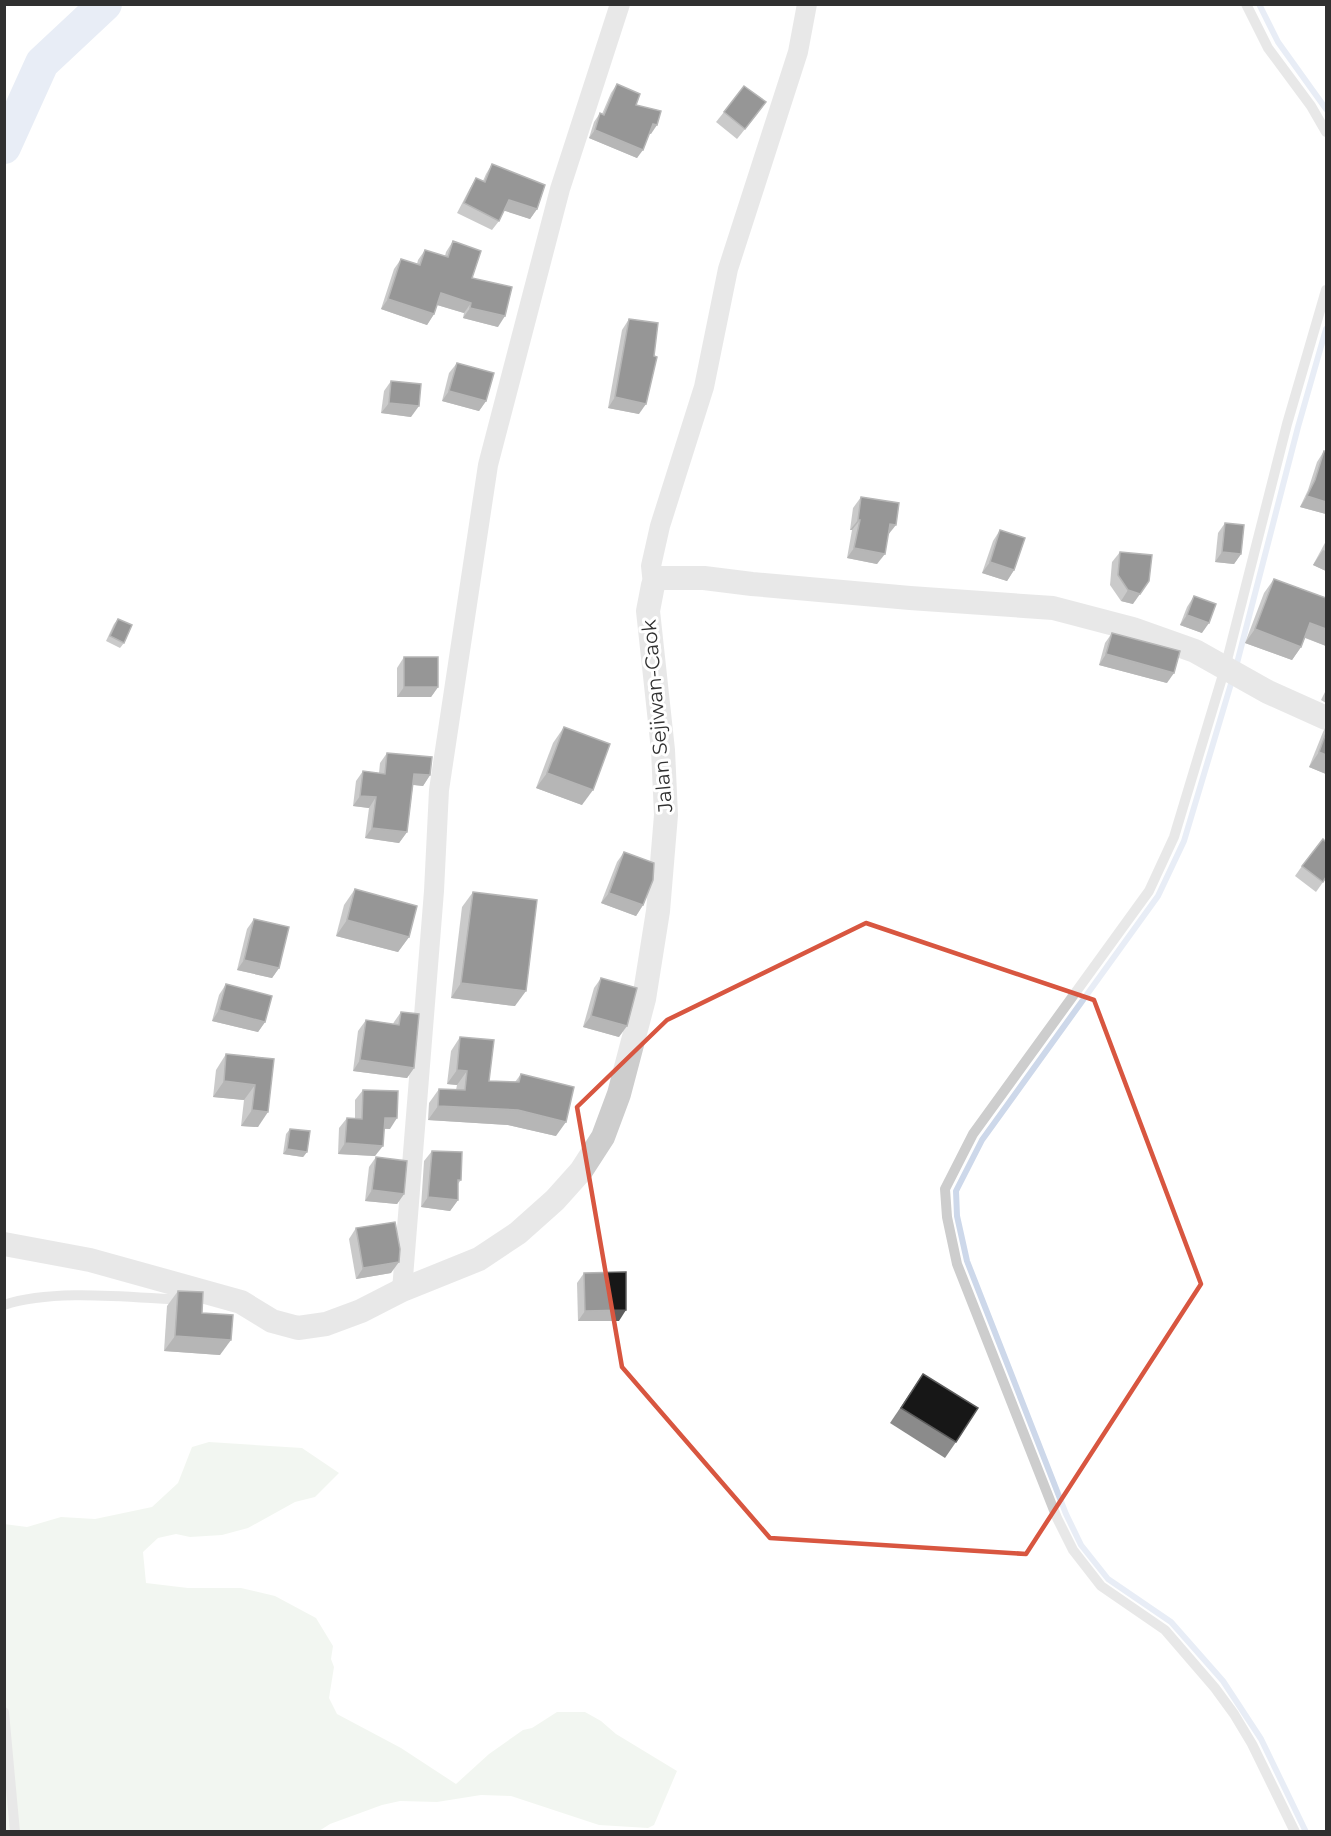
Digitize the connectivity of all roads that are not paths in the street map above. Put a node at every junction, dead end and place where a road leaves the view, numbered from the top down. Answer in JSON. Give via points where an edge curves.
{"nodes":[{"id":1,"x":620,"y":4,"type":"edge"},
{"id":2,"x":807,"y":4,"type":"edge"},
{"id":3,"x":1246,"y":4,"type":"edge"},
{"id":4,"x":1326,"y":132,"type":"edge"},
{"id":5,"x":1326,"y":290,"type":"edge"},
{"id":6,"x":653,"y":585,"type":"junction"},
{"id":7,"x":1234,"y":673,"type":"junction"},
{"id":8,"x":1326,"y":718,"type":"edge"},
{"id":9,"x":4,"y":1244,"type":"edge"},
{"id":10,"x":402,"y":1290,"type":"junction"},
{"id":11,"x":241,"y":1302,"type":"junction"},
{"id":12,"x":4,"y":1305,"type":"edge"},
{"id":13,"x":4,"y":1712,"type":"edge"},
{"id":14,"x":15,"y":1832,"type":"edge"},
{"id":15,"x":1295,"y":1832,"type":"edge"}],
"edges":[{"from":1,"to":10,"type":"street","via":[[560,189],[488,465],[439,790]]},
{"from":2,"to":6,"type":"street","via":[[798,52],[728,269],[704,387],[660,526],[651,566]]},
{"from":3,"to":4,"type":"lane","via":[[1268,48]]},
{"from":5,"to":7,"type":"lane","via":[[1287,424]]},
{"from":6,"to":7,"type":"street","via":[[659,578],[704,578],[1053,608],[1176,644]]},
{"from":6,"to":10,"type":"street","name":"Jalan Sejiwan-Caok","via":[[648,611],[663,750],[664,850],[644,999],[619,1094],[603,1137],[581,1171],[555,1200],[518,1233],[479,1259]]},
{"from":7,"to":8,"type":"street"},
{"from":7,"to":15,"type":"lane","via":[[1174,837],[1149,891],[973,1134],[945,1189],[957,1264],[1073,1550],[1101,1586],[1165,1630],[1215,1688],[1252,1743]]},
{"from":9,"to":11,"type":"street","name":"Jalan Sejiwan-Caok","via":[[90,1260]]},
{"from":10,"to":11,"type":"street","name":"Jalan Sejiwan-Caok","via":[[326,1324],[298,1328],[272,1322]]},
{"from":11,"to":12,"type":"lane","via":[[63,1296]]},
{"from":13,"to":14,"type":"lane"}]}
